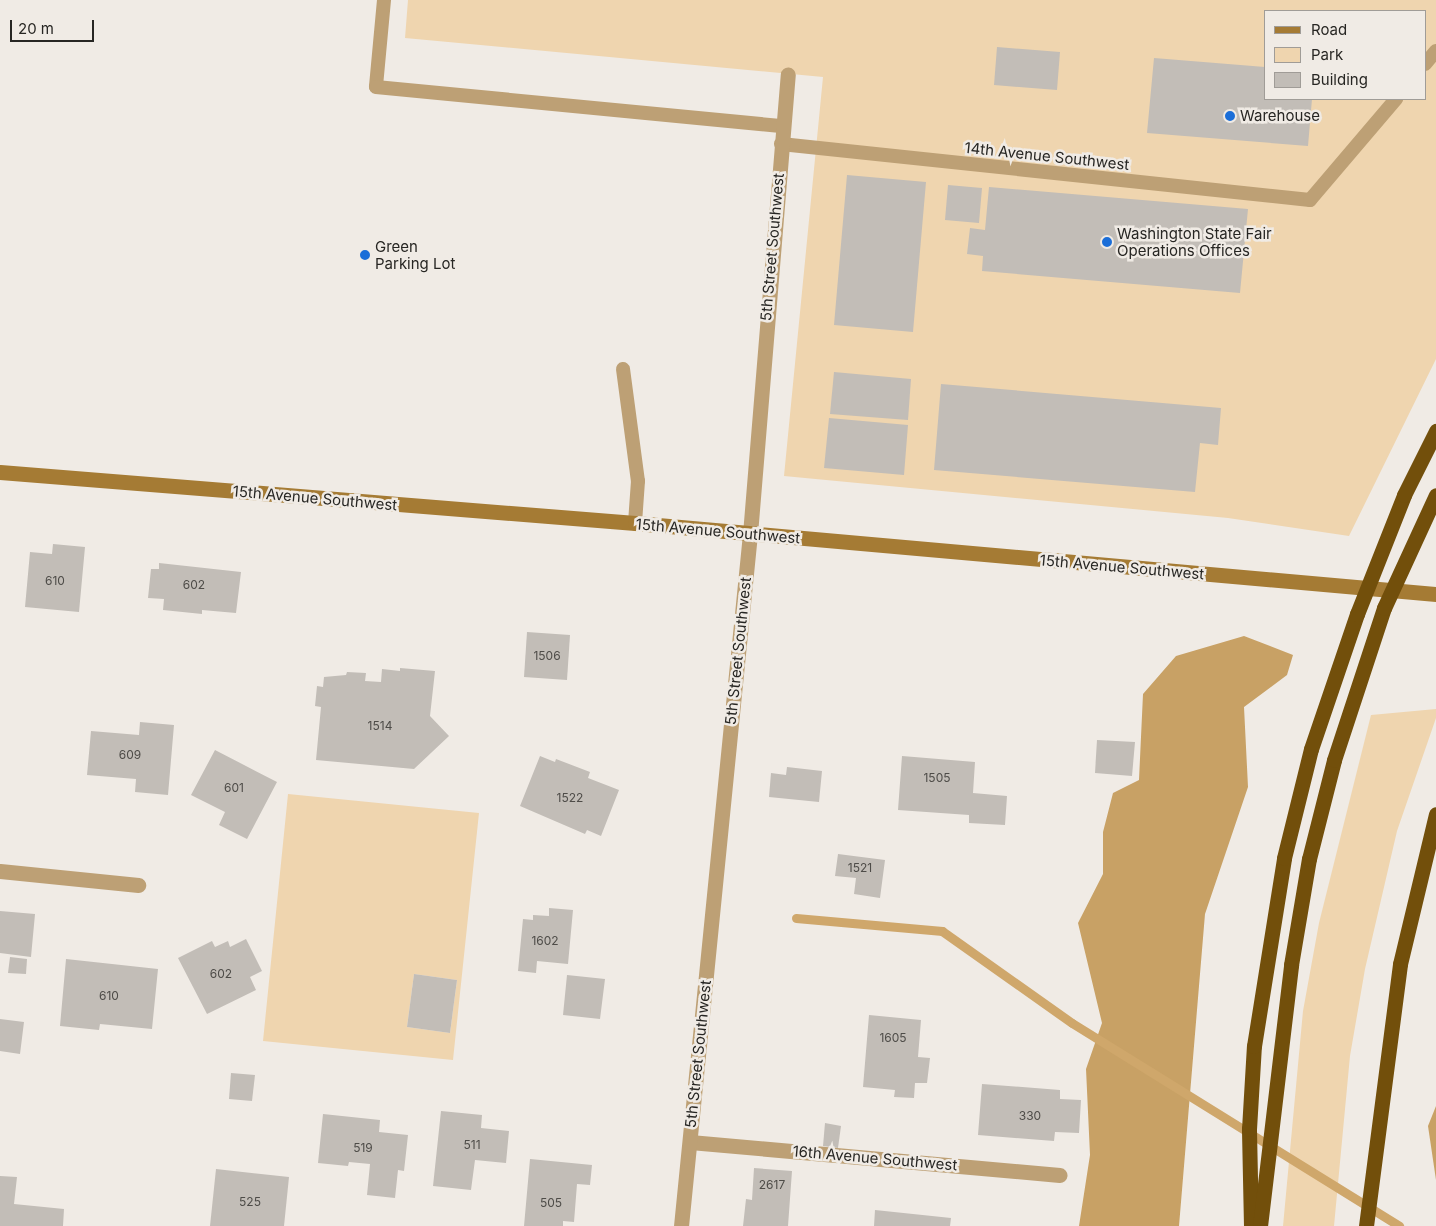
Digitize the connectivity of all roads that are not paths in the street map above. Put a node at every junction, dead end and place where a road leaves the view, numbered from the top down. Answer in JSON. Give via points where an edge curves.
{"nodes":[{"id":1,"x":384,"y":0,"type":"edge"},
{"id":2,"x":1436,"y":51,"type":"edge"},
{"id":3,"x":1426,"y":63,"type":"edge"},
{"id":4,"x":788,"y":74,"type":"dead end"},
{"id":5,"x":1395,"y":100,"type":"edge"},
{"id":6,"x":783,"y":126,"type":"junction"},
{"id":7,"x":781,"y":144,"type":"junction"},
{"id":8,"x":623,"y":369,"type":"dead end"},
{"id":9,"x":1436,"y":431,"type":"edge"},
{"id":10,"x":0,"y":472,"type":"edge"},
{"id":11,"x":1436,"y":495,"type":"edge"},
{"id":12,"x":635,"y":524,"type":"junction"},
{"id":13,"x":750,"y":534,"type":"junction"},
{"id":14,"x":1436,"y":594,"type":"edge"},
{"id":15,"x":1435,"y":818,"type":"edge"},
{"id":16,"x":0,"y":871,"type":"edge"},
{"id":17,"x":138,"y":886,"type":"dead end"},
{"id":18,"x":690,"y":1142,"type":"junction"},
{"id":19,"x":1060,"y":1175,"type":"dead end"},
{"id":20,"x":681,"y":1226,"type":"edge"},
{"id":21,"x":1251,"y":1226,"type":"edge"},
{"id":22,"x":1260,"y":1226,"type":"edge"},
{"id":23,"x":1366,"y":1226,"type":"edge"}],
"edges":[{"from":1,"to":6,"type":"lane","via":[[376,87]]},
{"from":2,"to":3,"type":"lane"},
{"from":4,"to":6,"type":"street","name":"5th Street Southwest"},
{"from":5,"to":7,"type":"lane","name":"14th Avenue Southwest","via":[[1310,200]]},
{"from":6,"to":7,"type":"street","name":"5th Street Southwest"},
{"from":7,"to":13,"type":"street","name":"5th Street Southwest"},
{"from":8,"to":12,"type":"lane","via":[[638,481]]},
{"from":9,"to":21,"type":"highway","bridge":true,"via":[[1404,495],[1358,614],[1311,749],[1284,858],[1254,1046],[1249,1129]]},
{"from":10,"to":12,"type":"street","name":"15th Avenue Southwest"},
{"from":11,"to":22,"type":"highway","bridge":true,"via":[[1384,608],[1334,760],[1309,859],[1291,965]]},
{"from":12,"to":13,"type":"street","name":"15th Avenue Southwest"},
{"from":13,"to":14,"type":"street","name":"15th Avenue Southwest"},
{"from":13,"to":18,"type":"street","name":"5th Street Southwest"},
{"from":15,"to":23,"type":"highway","via":[[1400,964]]},
{"from":16,"to":17,"type":"street"},
{"from":18,"to":19,"type":"street","name":"16th Avenue Southwest"},
{"from":18,"to":20,"type":"street","name":"5th Street Southwest"}]}
